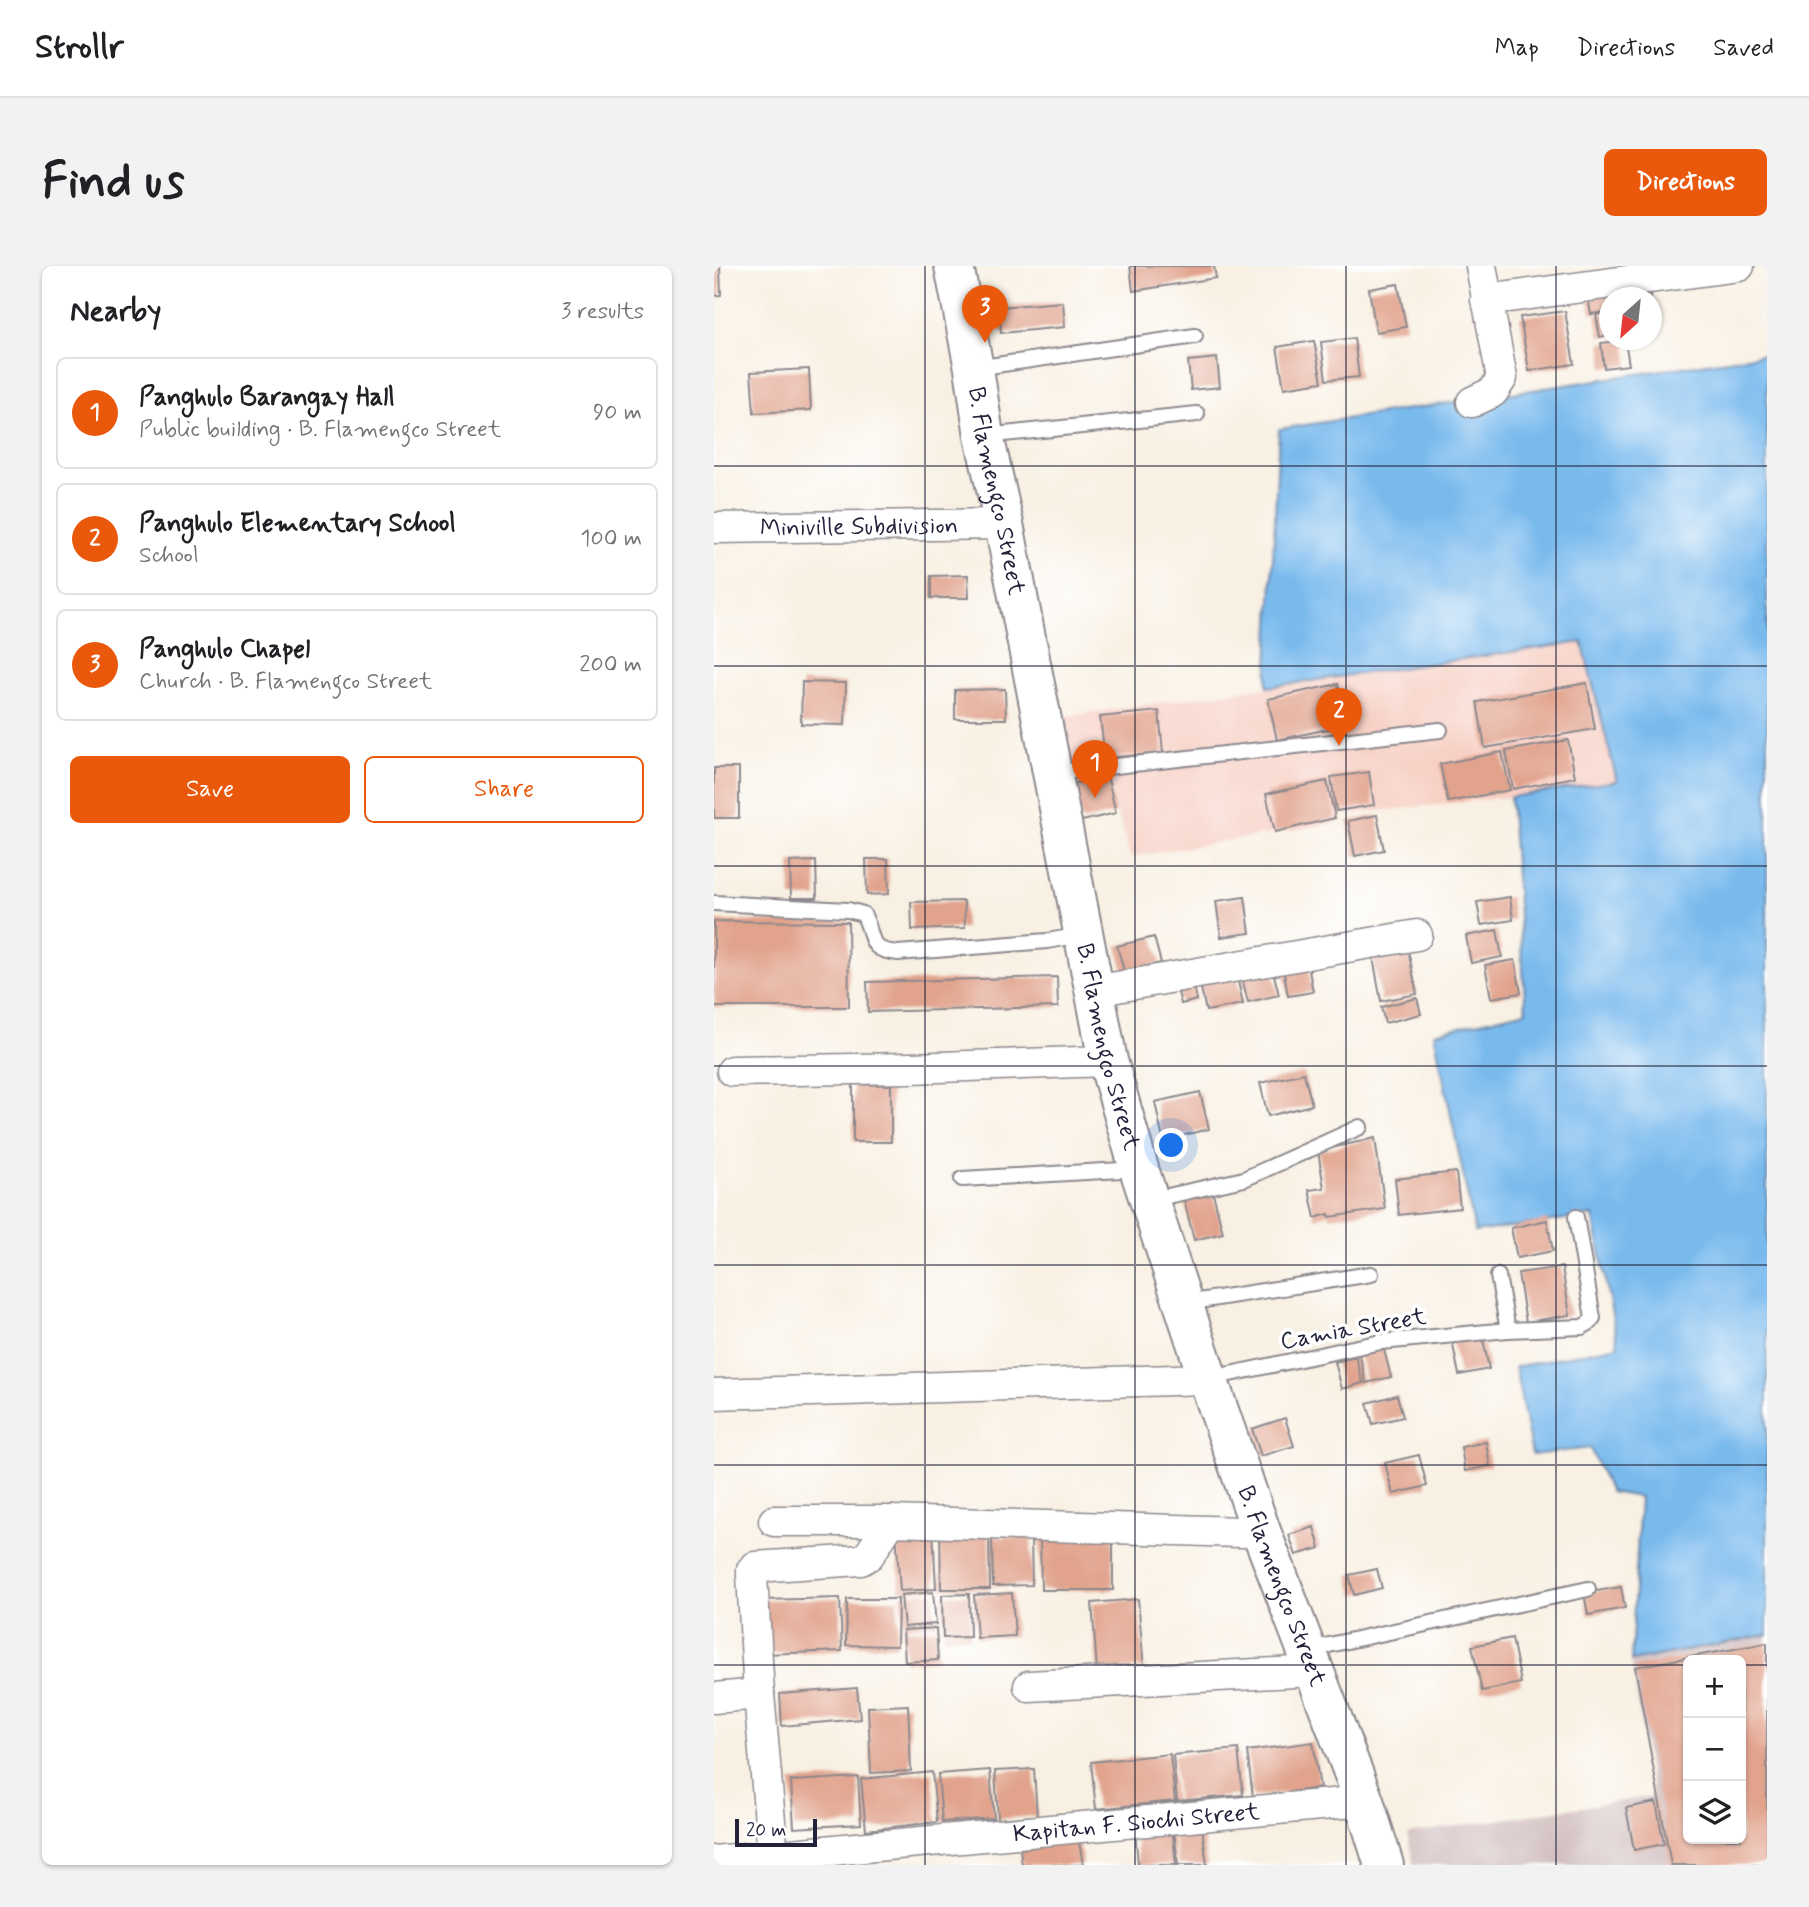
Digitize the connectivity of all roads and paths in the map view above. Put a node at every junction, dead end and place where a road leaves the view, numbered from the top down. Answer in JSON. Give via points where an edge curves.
{"nodes":[{"id":1,"x":954,"y":266,"type":"edge"},
{"id":2,"x":1481,"y":266,"type":"edge"},
{"id":3,"x":1739,"y":266,"type":"edge"},
{"id":4,"x":1486,"y":300,"type":"junction"},
{"id":5,"x":1195,"y":336,"type":"dead end"},
{"id":6,"x":974,"y":368,"type":"junction"},
{"id":7,"x":1472,"y":402,"type":"dead end"},
{"id":8,"x":1197,"y":414,"type":"dead end"},
{"id":9,"x":984,"y":436,"type":"junction"},
{"id":10,"x":1004,"y":524,"type":"junction"},
{"id":11,"x":714,"y":528,"type":"edge"},
{"id":12,"x":1440,"y":730,"type":"dead end"},
{"id":13,"x":1052,"y":774,"type":"junction"},
{"id":14,"x":714,"y":903,"type":"edge"},
{"id":15,"x":1083,"y":934,"type":"junction"},
{"id":16,"x":1417,"y":935,"type":"dead end"},
{"id":17,"x":1094,"y":991,"type":"junction"},
{"id":18,"x":1108,"y":1061,"type":"junction"},
{"id":19,"x":732,"y":1071,"type":"dead end"},
{"id":20,"x":1360,"y":1127,"type":"dead end"},
{"id":21,"x":962,"y":1179,"type":"dead end"},
{"id":22,"x":1144,"y":1185,"type":"junction"},
{"id":23,"x":1576,"y":1217,"type":"dead end"},
{"id":24,"x":1371,"y":1274,"type":"dead end"},
{"id":25,"x":1498,"y":1276,"type":"dead end"},
{"id":26,"x":1184,"y":1303,"type":"junction"},
{"id":27,"x":1508,"y":1329,"type":"junction"},
{"id":28,"x":1208,"y":1379,"type":"junction"},
{"id":29,"x":714,"y":1394,"type":"edge"},
{"id":30,"x":774,"y":1521,"type":"dead end"},
{"id":31,"x":891,"y":1521,"type":"junction"},
{"id":32,"x":1261,"y":1531,"type":"junction"},
{"id":33,"x":1588,"y":1589,"type":"dead end"},
{"id":34,"x":1311,"y":1662,"type":"junction"},
{"id":35,"x":1029,"y":1686,"type":"dead end"},
{"id":36,"x":759,"y":1694,"type":"junction"},
{"id":37,"x":714,"y":1698,"type":"edge"},
{"id":38,"x":1364,"y":1801,"type":"junction"},
{"id":39,"x":773,"y":1856,"type":"junction"},
{"id":40,"x":826,"y":1858,"type":"edge"},
{"id":41,"x":714,"y":1861,"type":"edge"},
{"id":42,"x":1384,"y":1865,"type":"edge"}],
"edges":[{"from":1,"to":6,"type":"main road","name":"B. Flamengco Street"},
{"from":2,"to":4,"type":"street"},
{"from":3,"to":4,"type":"street"},
{"from":4,"to":7,"type":"street","via":[[1502,378],[1493,392]]},
{"from":5,"to":6,"type":"lane"},
{"from":6,"to":9,"type":"main road","name":"B. Flamengco Street"},
{"from":8,"to":9,"type":"lane"},
{"from":9,"to":10,"type":"main road","name":"B. Flamengco Street"},
{"from":10,"to":11,"type":"street","name":"Miniville Subdivision"},
{"from":10,"to":13,"type":"main road","name":"B. Flamengco Street"},
{"from":12,"to":13,"type":"lane"},
{"from":13,"to":15,"type":"main road","name":"B. Flamengco Street"},
{"from":14,"to":15,"type":"lane","via":[[863,914],[874,945],[882,952],[1047,941]]},
{"from":15,"to":17,"type":"main road","name":"B. Flamengco Street"},
{"from":16,"to":17,"type":"street"},
{"from":17,"to":18,"type":"main road","name":"B. Flamengco Street"},
{"from":18,"to":19,"type":"street"},
{"from":18,"to":22,"type":"main road","name":"B. Flamengco Street"},
{"from":20,"to":22,"type":"lane","via":[[1244,1179]]},
{"from":21,"to":22,"type":"lane"},
{"from":22,"to":26,"type":"main road","name":"B. Flamengco Street"},
{"from":23,"to":27,"type":"lane","name":"Camia Street","via":[[1593,1318],[1590,1323]]},
{"from":24,"to":26,"type":"lane"},
{"from":25,"to":27,"type":"lane"},
{"from":26,"to":28,"type":"main road","name":"B. Flamengco Street"},
{"from":27,"to":28,"type":"lane","name":"Camia Street","via":[[1381,1342]]},
{"from":28,"to":29,"type":"street"},
{"from":28,"to":32,"type":"main road","name":"B. Flamengco Street"},
{"from":30,"to":31,"type":"street"},
{"from":31,"to":32,"type":"street"},
{"from":31,"to":36,"type":"street","via":[[861,1560],[752,1570]]},
{"from":32,"to":34,"type":"main road","name":"B. Flamengco Street"},
{"from":33,"to":34,"type":"lane","via":[[1329,1645]]},
{"from":34,"to":35,"type":"street"},
{"from":34,"to":38,"type":"main road","name":"B. Flamengco Street"},
{"from":36,"to":37,"type":"street"},
{"from":36,"to":39,"type":"street"},
{"from":38,"to":40,"type":"street","name":"Kapitan F. Siochi Street"},
{"from":38,"to":42,"type":"main road","name":"B. Flamengco Street"},
{"from":39,"to":40,"type":"street","name":"Kapitan F. Siochi Street"},
{"from":39,"to":41,"type":"street","name":"Kapitan F. Siochi Street"}]}
